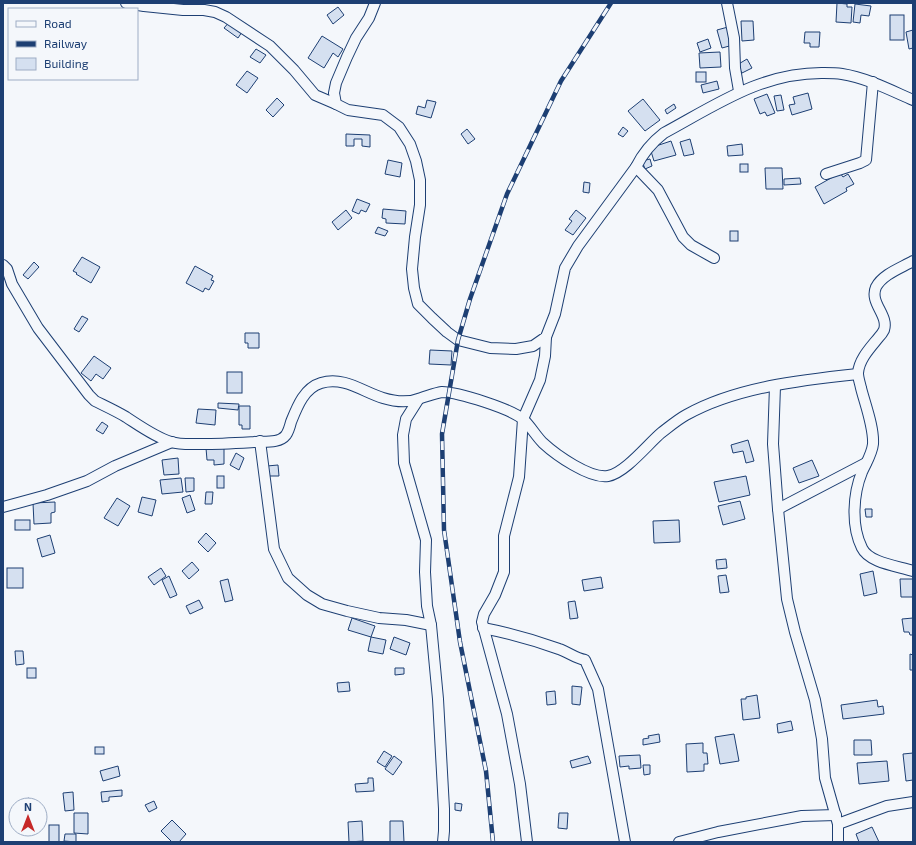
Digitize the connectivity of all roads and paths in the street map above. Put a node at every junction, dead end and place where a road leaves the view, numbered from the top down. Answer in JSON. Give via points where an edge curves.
{"nodes":[{"id":1,"x":126,"y":3,"type":"edge"},
{"id":2,"x":375,"y":3,"type":"edge"},
{"id":3,"x":727,"y":3,"type":"edge"},
{"id":4,"x":873,"y":82,"type":"junction"},
{"id":5,"x":739,"y":91,"type":"junction"},
{"id":6,"x":913,"y":100,"type":"edge"},
{"id":7,"x":336,"y":104,"type":"junction"},
{"id":8,"x":636,"y":167,"type":"junction"},
{"id":9,"x":826,"y":174,"type":"dead end"},
{"id":10,"x":714,"y":258,"type":"dead end"},
{"id":11,"x":913,"y":261,"type":"edge"},
{"id":12,"x":3,"y":265,"type":"edge"},
{"id":13,"x":546,"y":337,"type":"junction"},
{"id":14,"x":858,"y":374,"type":"junction"},
{"id":15,"x":775,"y":386,"type":"junction"},
{"id":16,"x":418,"y":400,"type":"junction"},
{"id":17,"x":523,"y":419,"type":"junction"},
{"id":18,"x":260,"y":441,"type":"junction"},
{"id":19,"x":172,"y":442,"type":"junction"},
{"id":20,"x":866,"y":462,"type":"junction"},
{"id":21,"x":3,"y":507,"type":"edge"},
{"id":22,"x":778,"y":509,"type":"junction"},
{"id":23,"x":913,"y":571,"type":"edge"},
{"id":24,"x":431,"y":625,"type":"junction"},
{"id":25,"x":483,"y":628,"type":"junction"},
{"id":26,"x":913,"y":802,"type":"edge"},
{"id":27,"x":837,"y":819,"type":"junction"},
{"id":28,"x":443,"y":842,"type":"edge"},
{"id":29,"x":527,"y":842,"type":"edge"},
{"id":30,"x":626,"y":842,"type":"edge"},
{"id":31,"x":679,"y":842,"type":"edge"},
{"id":32,"x":838,"y":842,"type":"edge"}],
"edges":[{"from":1,"to":7,"type":"street","via":[[216,12],[270,46],[315,95]]},
{"from":2,"to":7,"type":"street","via":[[336,83]]},
{"from":3,"to":5,"type":"street","via":[[734,38]]},
{"from":4,"to":5,"type":"street","via":[[842,74],[815,73],[774,79]]},
{"from":4,"to":6,"type":"street"},
{"from":4,"to":9,"type":"street","via":[[866,160]]},
{"from":5,"to":8,"type":"street","via":[[653,141]]},
{"from":7,"to":13,"type":"street","via":[[348,110],[384,115],[399,127],[410,144],[420,180],[420,205],[412,269],[418,304],[458,340],[490,348],[516,349],[533,346]]},
{"from":8,"to":10,"type":"street","via":[[658,190],[683,237],[691,245]]},
{"from":8,"to":13,"type":"street","via":[[578,246],[565,268],[555,314]]},
{"from":11,"to":14,"type":"street","via":[[881,280],[876,287],[874,294],[884,330],[861,362]]},
{"from":12,"to":19,"type":"street","via":[[38,328],[89,395]]},
{"from":13,"to":17,"type":"street","via":[[540,380]]},
{"from":14,"to":15,"type":"street","via":[[809,379]]},
{"from":14,"to":20,"type":"street","via":[[872,431],[873,444]]},
{"from":15,"to":17,"type":"street","via":[[713,402],[685,416],[661,433],[638,457],[615,474],[606,476],[585,471],[567,460],[543,443]]},
{"from":15,"to":22,"type":"street","via":[[773,444]]},
{"from":16,"to":17,"type":"street","via":[[443,392],[464,396],[514,413]]},
{"from":16,"to":18,"type":"street","via":[[405,402],[382,398],[340,381],[323,382],[313,386],[301,400],[286,435],[278,441]]},
{"from":16,"to":24,"type":"street","via":[[406,419],[403,435],[404,463],[425,535],[427,606]]},
{"from":17,"to":25,"type":"street","via":[[520,477],[504,536],[504,572],[484,614]]},
{"from":18,"to":19,"type":"street","via":[[232,444]]},
{"from":18,"to":24,"type":"street","via":[[274,549],[288,578],[322,604],[379,618]]},
{"from":19,"to":21,"type":"street","via":[[87,481]]},
{"from":20,"to":22,"type":"street"},
{"from":20,"to":23,"type":"street","via":[[858,483],[855,504],[856,529],[862,550],[874,560]]},
{"from":22,"to":27,"type":"street","via":[[787,599],[815,700],[825,778]]},
{"from":24,"to":28,"type":"street","via":[[438,699],[444,809]]},
{"from":25,"to":29,"type":"street","via":[[507,714],[520,784]]},
{"from":25,"to":30,"type":"street","via":[[521,636],[585,660],[598,688]]},
{"from":26,"to":27,"type":"street"},
{"from":27,"to":31,"type":"street","via":[[802,816],[781,819]]},
{"from":27,"to":32,"type":"street"}]}
